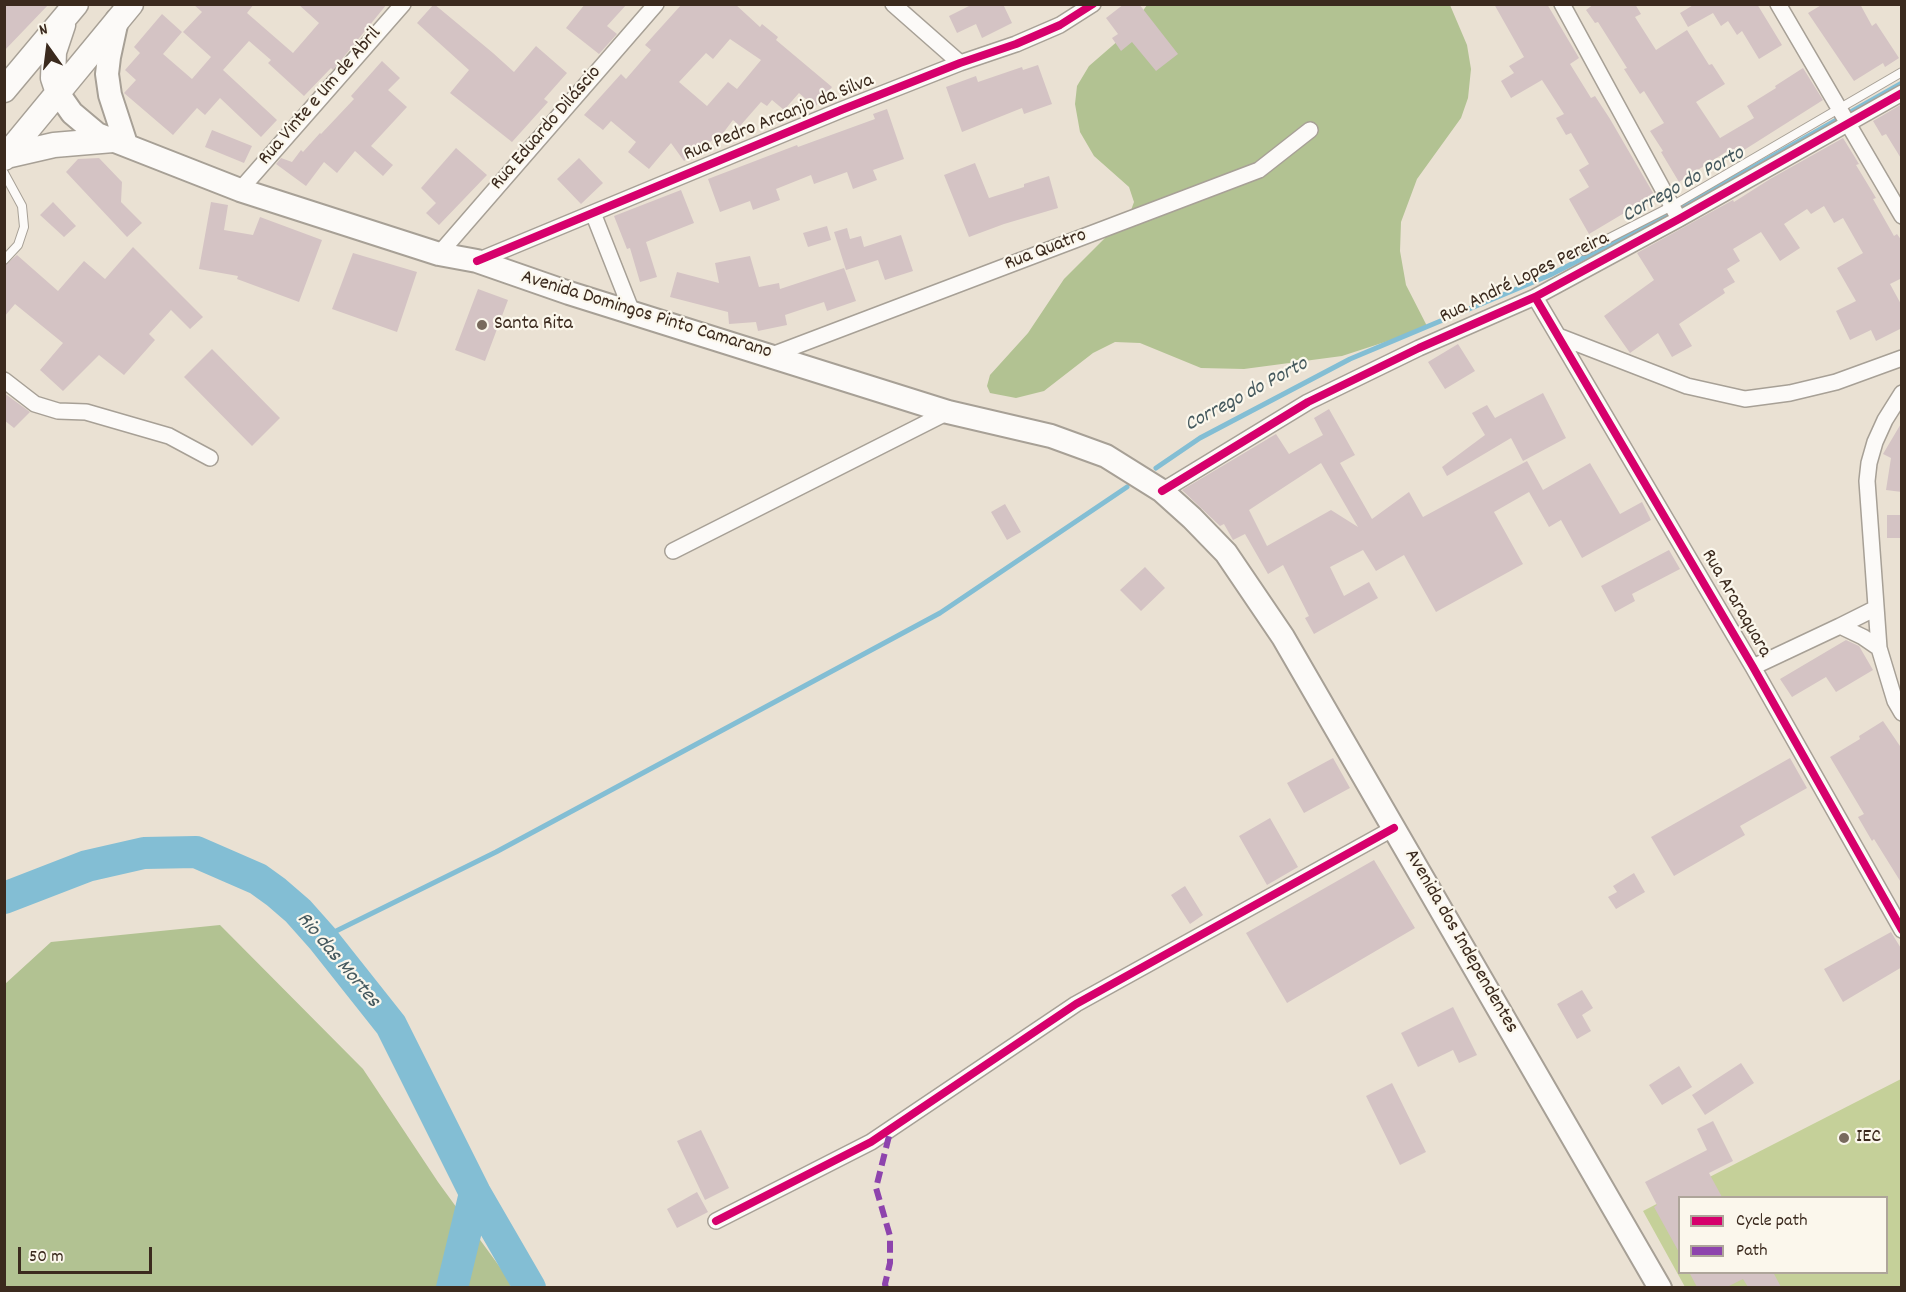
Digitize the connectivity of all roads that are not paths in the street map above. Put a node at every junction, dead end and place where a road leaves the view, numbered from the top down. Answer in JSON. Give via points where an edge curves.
{"nodes":[{"id":1,"x":403,"y":4,"type":"edge"},
{"id":2,"x":656,"y":4,"type":"edge"},
{"id":3,"x":893,"y":4,"type":"edge"},
{"id":4,"x":1093,"y":4,"type":"edge"},
{"id":5,"x":1562,"y":4,"type":"edge"},
{"id":6,"x":1778,"y":4,"type":"edge"},
{"id":7,"x":71,"y":10,"type":"edge"},
{"id":8,"x":124,"y":12,"type":"edge"},
{"id":9,"x":960,"y":63,"type":"junction"},
{"id":10,"x":1902,"y":72,"type":"edge"},
{"id":11,"x":4,"y":90,"type":"edge"},
{"id":12,"x":58,"y":93,"type":"junction"},
{"id":13,"x":1902,"y":93,"type":"edge"},
{"id":14,"x":1839,"y":109,"type":"junction"},
{"id":15,"x":1847,"y":124,"type":"junction"},
{"id":16,"x":1310,"y":130,"type":"dead end"},
{"id":17,"x":120,"y":142,"type":"junction"},
{"id":18,"x":5,"y":162,"type":"edge"},
{"id":19,"x":240,"y":190,"type":"junction"},
{"id":20,"x":1675,"y":212,"type":"junction"},
{"id":21,"x":593,"y":213,"type":"junction"},
{"id":22,"x":1902,"y":216,"type":"edge"},
{"id":23,"x":1584,"y":251,"type":"dead end"},
{"id":24,"x":439,"y":254,"type":"junction"},
{"id":25,"x":4,"y":260,"type":"edge"},
{"id":26,"x":477,"y":261,"type":"junction"},
{"id":27,"x":1535,"y":297,"type":"junction"},
{"id":28,"x":632,"y":312,"type":"junction"},
{"id":29,"x":1558,"y":336,"type":"junction"},
{"id":30,"x":772,"y":355,"type":"junction"},
{"id":31,"x":1902,"y":358,"type":"edge"},
{"id":32,"x":4,"y":380,"type":"edge"},
{"id":33,"x":1902,"y":393,"type":"edge"},
{"id":34,"x":948,"y":412,"type":"junction"},
{"id":35,"x":210,"y":458,"type":"dead end"},
{"id":36,"x":1162,"y":491,"type":"junction"},
{"id":37,"x":673,"y":551,"type":"dead end"},
{"id":38,"x":1876,"y":608,"type":"junction"},
{"id":39,"x":1840,"y":626,"type":"junction"},
{"id":40,"x":1878,"y":648,"type":"junction"},
{"id":41,"x":1753,"y":667,"type":"junction"},
{"id":42,"x":1902,"y":713,"type":"edge"},
{"id":43,"x":1394,"y":828,"type":"junction"},
{"id":44,"x":1902,"y":930,"type":"edge"},
{"id":45,"x":716,"y":1221,"type":"dead end"},
{"id":46,"x":1660,"y":1287,"type":"edge"}],
"edges":[{"from":1,"to":19,"type":"street","name":"Rua Vinte e Um de Abril"},
{"from":2,"to":24,"type":"street","name":"Rua Eduardo Diláscio"},
{"from":3,"to":9,"type":"street"},
{"from":4,"to":9,"type":"street","name":"Rua Pedro Arcanjo da Silva","via":[[1060,25]]},
{"from":5,"to":20,"type":"street"},
{"from":6,"to":14,"type":"street"},
{"from":7,"to":11,"type":"main road"},
{"from":7,"to":12,"type":"main road","via":[[54,52],[53,78]]},
{"from":8,"to":12,"type":"main road"},
{"from":8,"to":17,"type":"main road","via":[[108,57],[107,74]]},
{"from":9,"to":21,"type":"street","name":"Rua Pedro Arcanjo da Silva"},
{"from":10,"to":14,"type":"lane","name":"Rua André Lopes Pereira"},
{"from":12,"to":17,"type":"main road","name":"Avenida Domingos Pinto Camarano","via":[[72,113],[97,134]]},
{"from":12,"to":18,"type":"main road"},
{"from":13,"to":15,"type":"street","name":"Rua André Lopes Pereira"},
{"from":14,"to":15,"type":"street"},
{"from":14,"to":20,"type":"lane","name":"Rua André Lopes Pereira"},
{"from":15,"to":20,"type":"street","name":"Rua André Lopes Pereira"},
{"from":15,"to":22,"type":"street"},
{"from":16,"to":30,"type":"street","name":"Rua Quatro","via":[[1259,170]]},
{"from":17,"to":18,"type":"main road","via":[[54,145]]},
{"from":17,"to":19,"type":"main road","name":"Avenida Domingos Pinto Camarano"},
{"from":18,"to":25,"type":"lane","via":[[22,206],[24,227],[18,245]]},
{"from":19,"to":24,"type":"main road","name":"Avenida Domingos Pinto Camarano"},
{"from":20,"to":23,"type":"lane","name":"Rua André Lopes Pereira"},
{"from":20,"to":27,"type":"street","name":"Rua André Lopes Pereira"},
{"from":21,"to":26,"type":"street","name":"Rua Pedro Arcanjo da Silva"},
{"from":21,"to":28,"type":"street"},
{"from":24,"to":26,"type":"main road","name":"Avenida Domingos Pinto Camarano"},
{"from":26,"to":28,"type":"main road","name":"Avenida Domingos Pinto Camarano"},
{"from":27,"to":29,"type":"street","name":"Rua Araraquara"},
{"from":27,"to":36,"type":"street","name":"Rua André Lopes Pereira","via":[[1308,402]]},
{"from":28,"to":30,"type":"main road","name":"Avenida Domingos Pinto Camarano"},
{"from":29,"to":31,"type":"street","via":[[1687,386],[1744,399],[1836,382]]},
{"from":29,"to":41,"type":"street","name":"Rua Araraquara"},
{"from":30,"to":34,"type":"main road","name":"Avenida Domingos Pinto Camarano"},
{"from":32,"to":35,"type":"street","via":[[35,405],[86,412],[168,436]]},
{"from":33,"to":38,"type":"street","via":[[1885,420],[1869,463]]},
{"from":34,"to":36,"type":"main road","name":"Avenida Domingos Pinto Camarano","via":[[1051,436],[1106,456]]},
{"from":34,"to":37,"type":"street"},
{"from":36,"to":43,"type":"main road","name":"Avenida dos Independentes","via":[[1227,554],[1257,597]]},
{"from":38,"to":39,"type":"street"},
{"from":38,"to":40,"type":"street"},
{"from":39,"to":40,"type":"street"},
{"from":39,"to":41,"type":"street"},
{"from":40,"to":42,"type":"street"},
{"from":41,"to":44,"type":"street","name":"Rua Araraquara"},
{"from":43,"to":45,"type":"street","via":[[1076,1004],[871,1142]]},
{"from":43,"to":46,"type":"main road","name":"Avenida dos Independentes"}]}
